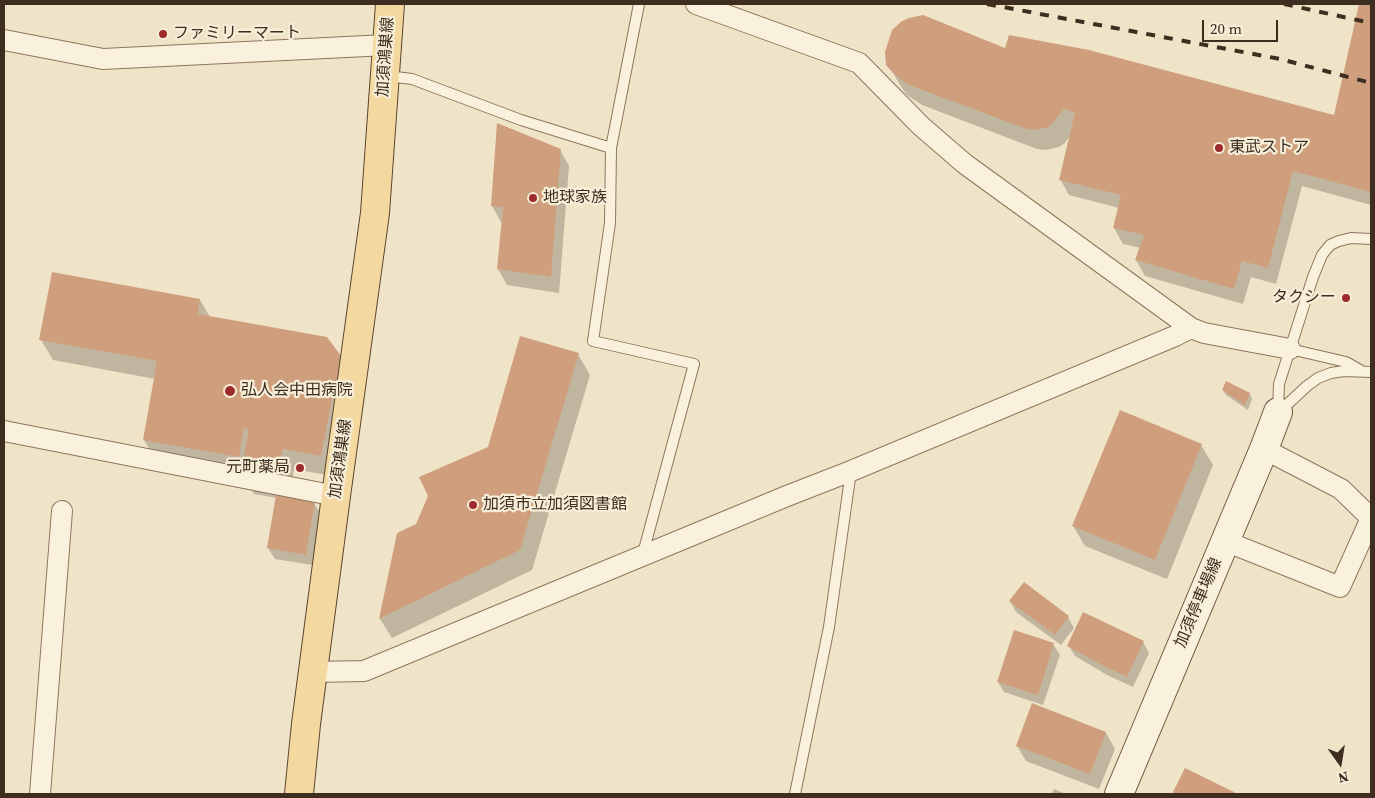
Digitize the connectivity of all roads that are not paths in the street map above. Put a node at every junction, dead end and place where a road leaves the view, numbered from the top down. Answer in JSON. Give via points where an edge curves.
{"nodes":[{"id":1,"x":390,"y":4,"type":"edge"},
{"id":2,"x":639,"y":4,"type":"edge"},
{"id":3,"x":696,"y":4,"type":"edge"},
{"id":4,"x":4,"y":40,"type":"edge"},
{"id":5,"x":388,"y":46,"type":"junction"},
{"id":6,"x":385,"y":76,"type":"junction"},
{"id":7,"x":611,"y":148,"type":"junction"},
{"id":8,"x":1371,"y":239,"type":"edge"},
{"id":9,"x":1191,"y":328,"type":"junction"},
{"id":10,"x":1290,"y":349,"type":"junction"},
{"id":11,"x":1367,"y":372,"type":"edge"},
{"id":12,"x":1278,"y":412,"type":"junction"},
{"id":13,"x":4,"y":431,"type":"edge"},
{"id":14,"x":1264,"y":449,"type":"junction"},
{"id":15,"x":851,"y":471,"type":"junction"},
{"id":16,"x":336,"y":496,"type":"junction"},
{"id":17,"x":62,"y":510,"type":"dead end"},
{"id":18,"x":1371,"y":518,"type":"edge"},
{"id":19,"x":1226,"y":541,"type":"junction"},
{"id":20,"x":648,"y":554,"type":"junction"},
{"id":21,"x":313,"y":672,"type":"junction"},
{"id":22,"x":40,"y":794,"type":"edge"},
{"id":23,"x":299,"y":794,"type":"edge"},
{"id":24,"x":794,"y":794,"type":"edge"},
{"id":25,"x":1119,"y":794,"type":"edge"}],
"edges":[{"from":1,"to":5,"type":"main road","name":"加須鴻巣線"},
{"from":2,"to":7,"type":"lane"},
{"from":3,"to":9,"type":"street","via":[[858,63],[921,126],[965,164]]},
{"from":4,"to":5,"type":"street","via":[[103,59]]},
{"from":5,"to":6,"type":"main road","name":"加須鴻巣線"},
{"from":6,"to":7,"type":"lane","via":[[412,79],[521,120]]},
{"from":6,"to":16,"type":"main road","name":"加須鴻巣線","via":[[375,213]]},
{"from":7,"to":20,"type":"lane","via":[[610,223],[593,341],[694,364],[646,546]]},
{"from":8,"to":10,"type":"lane","via":[[1339,241],[1322,254]]},
{"from":9,"to":10,"type":"street"},
{"from":9,"to":15,"type":"street"},
{"from":10,"to":11,"type":"lane","via":[[1346,362]]},
{"from":10,"to":12,"type":"lane","via":[[1279,384]]},
{"from":11,"to":12,"type":"lane","via":[[1344,371],[1318,378]]},
{"from":12,"to":14,"type":"main road","name":"加須停車場線"},
{"from":13,"to":16,"type":"street"},
{"from":14,"to":18,"type":"street","via":[[1341,489]]},
{"from":14,"to":19,"type":"main road","name":"加須停車場線"},
{"from":15,"to":20,"type":"street"},
{"from":15,"to":24,"type":"lane","via":[[829,627]]},
{"from":16,"to":21,"type":"main road","name":"加須鴻巣線"},
{"from":17,"to":22,"type":"street"},
{"from":18,"to":19,"type":"street","via":[[1340,587]]},
{"from":19,"to":25,"type":"main road","name":"加須停車場線"},
{"from":20,"to":21,"type":"street","via":[[364,671]]},
{"from":21,"to":23,"type":"main road","name":"加須鴻巣線"}]}
